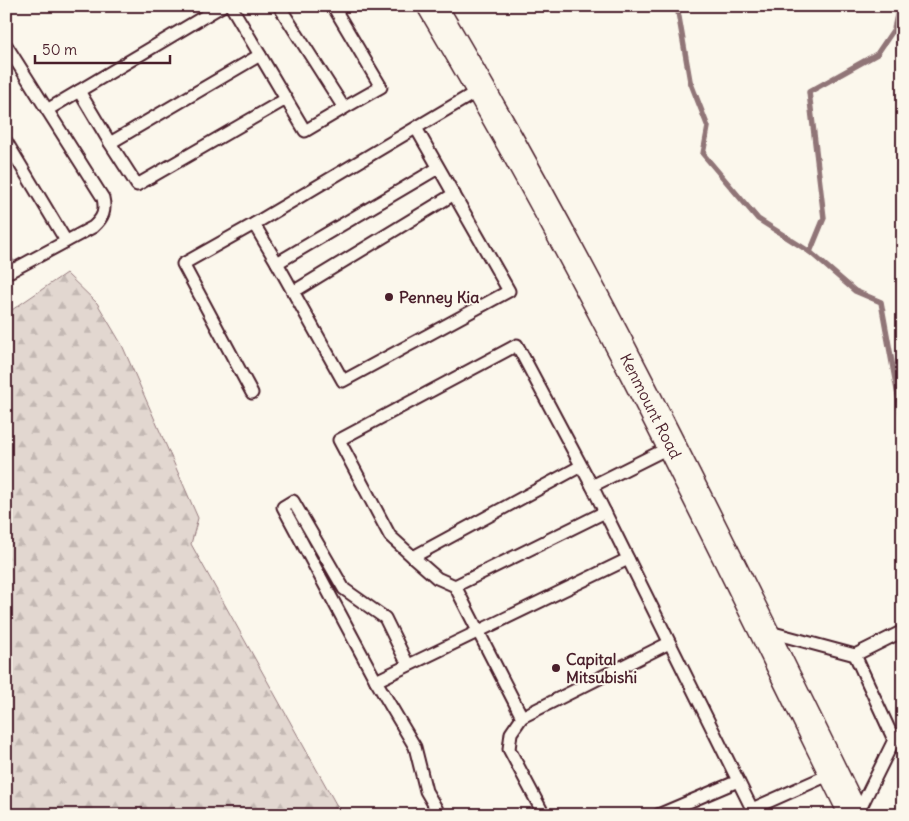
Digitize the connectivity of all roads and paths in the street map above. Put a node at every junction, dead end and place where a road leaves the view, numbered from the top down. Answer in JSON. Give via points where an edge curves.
{"nodes":[{"id":1,"x":222,"y":6,"type":"edge"},
{"id":2,"x":232,"y":6,"type":"edge"},
{"id":3,"x":280,"y":6,"type":"edge"},
{"id":4,"x":333,"y":6,"type":"edge"},
{"id":5,"x":432,"y":6,"type":"edge"},
{"id":6,"x":6,"y":44,"type":"edge"},
{"id":7,"x":260,"y":55,"type":"junction"},
{"id":8,"x":481,"y":89,"type":"junction"},
{"id":9,"x":79,"y":91,"type":"junction"},
{"id":10,"x":286,"y":99,"type":"junction"},
{"id":11,"x":344,"y":108,"type":"junction"},
{"id":12,"x":48,"y":110,"type":"junction"},
{"id":13,"x":416,"y":128,"type":"junction"},
{"id":14,"x":6,"y":141,"type":"edge"},
{"id":15,"x":110,"y":143,"type":"junction"},
{"id":16,"x":438,"y":168,"type":"junction"},
{"id":17,"x":454,"y":194,"type":"junction"},
{"id":18,"x":254,"y":224,"type":"junction"},
{"id":19,"x":66,"y":241,"type":"junction"},
{"id":20,"x":6,"y":262,"type":"edge"},
{"id":21,"x":277,"y":263,"type":"junction"},
{"id":22,"x":293,"y":292,"type":"junction"},
{"id":23,"x":252,"y":393,"type":"dead end"},
{"id":24,"x":672,"y":446,"type":"junction"},
{"id":25,"x":581,"y":466,"type":"junction"},
{"id":26,"x":592,"y":486,"type":"junction"},
{"id":27,"x":605,"y":512,"type":"junction"},
{"id":28,"x":413,"y":557,"type":"junction"},
{"id":29,"x":628,"y":559,"type":"junction"},
{"id":30,"x":454,"y":586,"type":"junction"},
{"id":31,"x":762,"y":630,"type":"junction"},
{"id":32,"x":478,"y":631,"type":"junction"},
{"id":33,"x":903,"y":631,"type":"edge"},
{"id":34,"x":669,"y":643,"type":"junction"},
{"id":35,"x":855,"y":656,"type":"junction"},
{"id":36,"x":408,"y":665,"type":"junction"},
{"id":37,"x":376,"y":681,"type":"junction"},
{"id":38,"x":522,"y":717,"type":"junction"},
{"id":39,"x":898,"y":738,"type":"edge"},
{"id":40,"x":833,"y":773,"type":"junction"},
{"id":41,"x":738,"y":781,"type":"junction"},
{"id":42,"x":754,"y":812,"type":"edge"},
{"id":43,"x":440,"y":815,"type":"edge"},
{"id":44,"x":544,"y":815,"type":"edge"},
{"id":45,"x":658,"y":815,"type":"edge"},
{"id":46,"x":855,"y":815,"type":"edge"}],
"edges":[{"from":1,"to":9,"type":"lane"},
{"from":2,"to":7,"type":"lane"},
{"from":3,"to":11,"type":"lane"},
{"from":4,"to":11,"type":"lane","via":[[381,86]]},
{"from":5,"to":8,"type":"main road","name":"Kenmount Road"},
{"from":6,"to":12,"type":"lane"},
{"from":7,"to":10,"type":"lane"},
{"from":7,"to":15,"type":"lane"},
{"from":8,"to":13,"type":"lane"},
{"from":8,"to":24,"type":"main road","name":"Kenmount Road","via":[[565,239]]},
{"from":9,"to":12,"type":"lane"},
{"from":9,"to":15,"type":"lane"},
{"from":10,"to":11,"type":"lane","via":[[305,131]]},
{"from":10,"to":15,"type":"lane","via":[[137,185]]},
{"from":12,"to":19,"type":"lane","via":[[103,198],[105,209],[93,227]]},
{"from":13,"to":16,"type":"lane"},
{"from":13,"to":18,"type":"lane"},
{"from":14,"to":19,"type":"lane"},
{"from":16,"to":17,"type":"lane"},
{"from":16,"to":21,"type":"lane"},
{"from":17,"to":22,"type":"lane"},
{"from":17,"to":22,"type":"lane","via":[[509,291],[343,381]]},
{"from":18,"to":21,"type":"lane"},
{"from":18,"to":23,"type":"lane","via":[[183,264]]},
{"from":19,"to":20,"type":"lane","via":[[11,271]]},
{"from":21,"to":22,"type":"lane"},
{"from":24,"to":26,"type":"lane"},
{"from":24,"to":31,"type":"main road","name":"Kenmount Road"},
{"from":25,"to":26,"type":"lane"},
{"from":25,"to":28,"type":"lane"},
{"from":25,"to":28,"type":"lane","via":[[517,345],[339,440],[390,536]]},
{"from":26,"to":27,"type":"lane"},
{"from":27,"to":29,"type":"lane"},
{"from":27,"to":30,"type":"lane"},
{"from":28,"to":30,"type":"lane","via":[[437,578]]},
{"from":29,"to":32,"type":"lane"},
{"from":29,"to":34,"type":"lane"},
{"from":30,"to":32,"type":"lane"},
{"from":31,"to":35,"type":"lane"},
{"from":31,"to":40,"type":"main road","name":"Kenmount Road"},
{"from":32,"to":36,"type":"lane"},
{"from":32,"to":38,"type":"lane"},
{"from":33,"to":35,"type":"lane"},
{"from":34,"to":38,"type":"lane"},
{"from":34,"to":41,"type":"lane"},
{"from":35,"to":39,"type":"lane"},
{"from":36,"to":37,"type":"lane"},
{"from":36,"to":37,"type":"lane","via":[[385,618],[344,589],[293,501],[283,507]]},
{"from":37,"to":43,"type":"lane","via":[[414,748],[426,791]]},
{"from":38,"to":44,"type":"lane","via":[[511,733],[509,748]]},
{"from":39,"to":46,"type":"lane"},
{"from":40,"to":42,"type":"lane"},
{"from":40,"to":46,"type":"main road","name":"Kenmount Road"},
{"from":41,"to":42,"type":"lane"},
{"from":41,"to":45,"type":"lane"}]}
